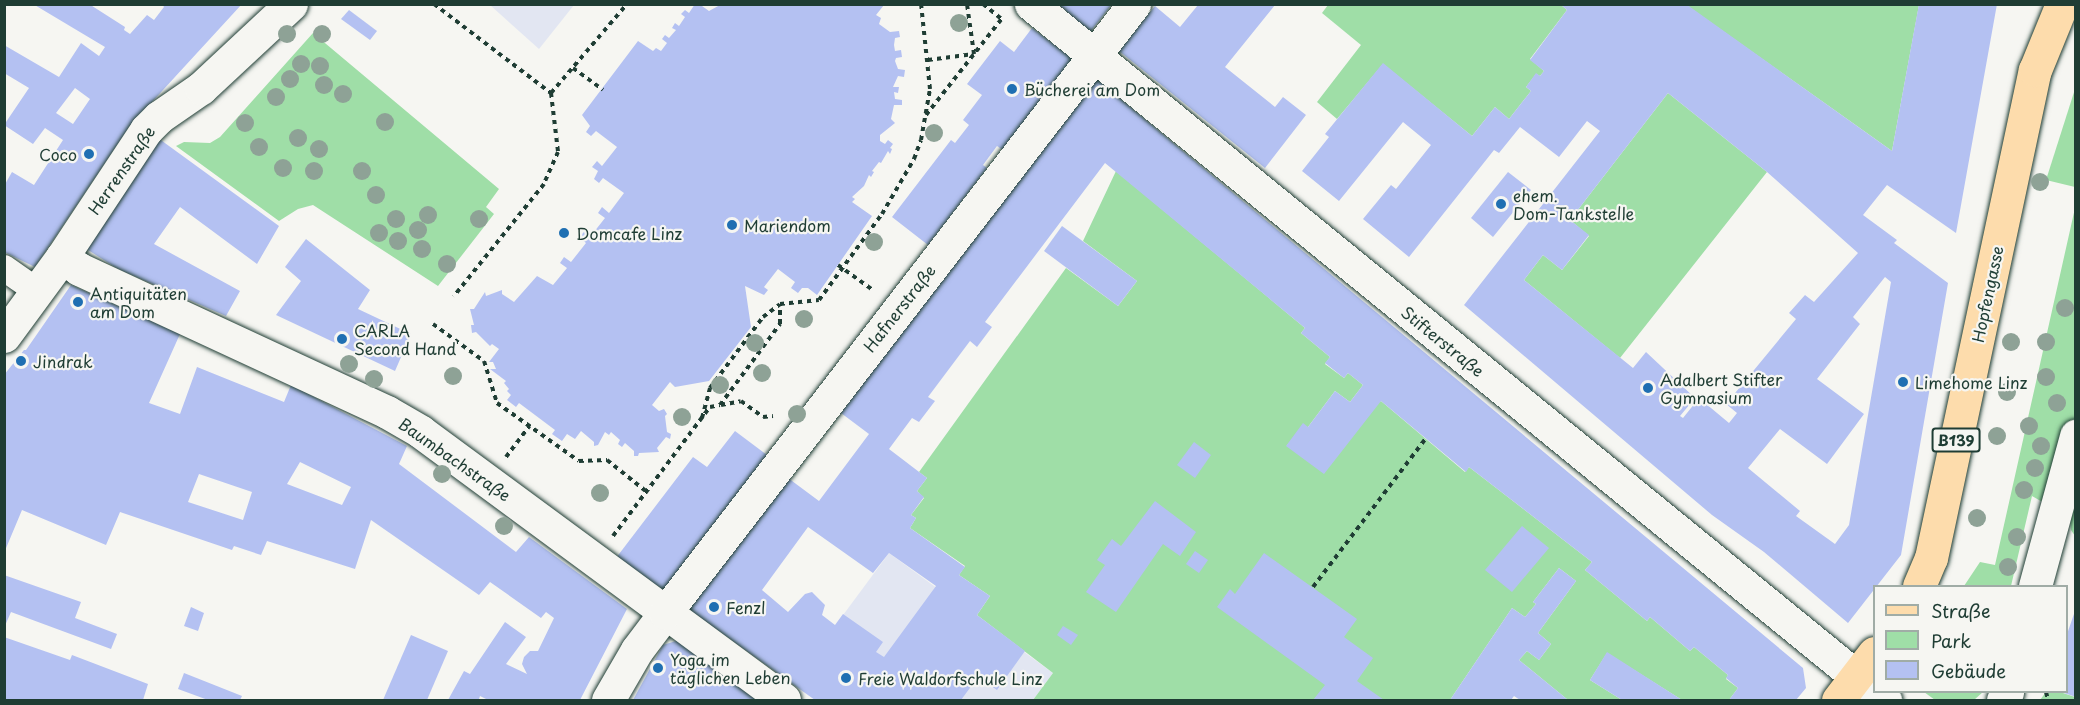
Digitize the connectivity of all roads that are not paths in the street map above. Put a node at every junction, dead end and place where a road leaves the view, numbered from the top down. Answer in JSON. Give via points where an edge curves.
{"nodes":[{"id":1,"x":291,"y":4,"type":"edge"},
{"id":2,"x":1134,"y":4,"type":"edge"},
{"id":3,"x":2062,"y":4,"type":"edge"},
{"id":4,"x":1019,"y":9,"type":"edge"},
{"id":5,"x":1093,"y":55,"type":"junction"},
{"id":6,"x":62,"y":257,"type":"junction"},
{"id":7,"x":4,"y":268,"type":"edge"},
{"id":8,"x":37,"y":291,"type":"junction"},
{"id":9,"x":4,"y":336,"type":"edge"},
{"id":10,"x":2076,"y":436,"type":"edge"},
{"id":11,"x":1919,"y":585,"type":"edge"},
{"id":12,"x":2035,"y":585,"type":"edge"},
{"id":13,"x":665,"y":613,"type":"junction"},
{"id":14,"x":1856,"y":677,"type":"edge"},
{"id":15,"x":1873,"y":690,"type":"edge"},
{"id":16,"x":608,"y":700,"type":"edge"},
{"id":17,"x":784,"y":700,"type":"edge"}],
"edges":[{"from":1,"to":6,"type":"street","name":"Herrenstraße","via":[[201,88],[146,130]]},
{"from":2,"to":5,"type":"street","name":"Hafnerstraße"},
{"from":3,"to":11,"type":"main road","name":"Hopfengasse","number":"B139","via":[[2035,70],[1931,558]]},
{"from":4,"to":5,"type":"street","name":"Stifterstraße"},
{"from":5,"to":13,"type":"street","name":"Hafnerstraße"},
{"from":5,"to":14,"type":"street","name":"Stifterstraße"},
{"from":6,"to":8,"type":"street","name":"Herrenstraße"},
{"from":6,"to":13,"type":"street","name":"Baumbachstraße","via":[[79,269],[387,412],[421,432]]},
{"from":7,"to":8,"type":"street"},
{"from":8,"to":9,"type":"street","name":"Herrenstraße"},
{"from":10,"to":12,"type":"street"},
{"from":13,"to":16,"type":"street","name":"Hafnerstraße","via":[[632,657]]},
{"from":13,"to":17,"type":"street","name":"Baumbachstraße"},
{"from":14,"to":15,"type":"street","name":"Stifterstraße"}]}
